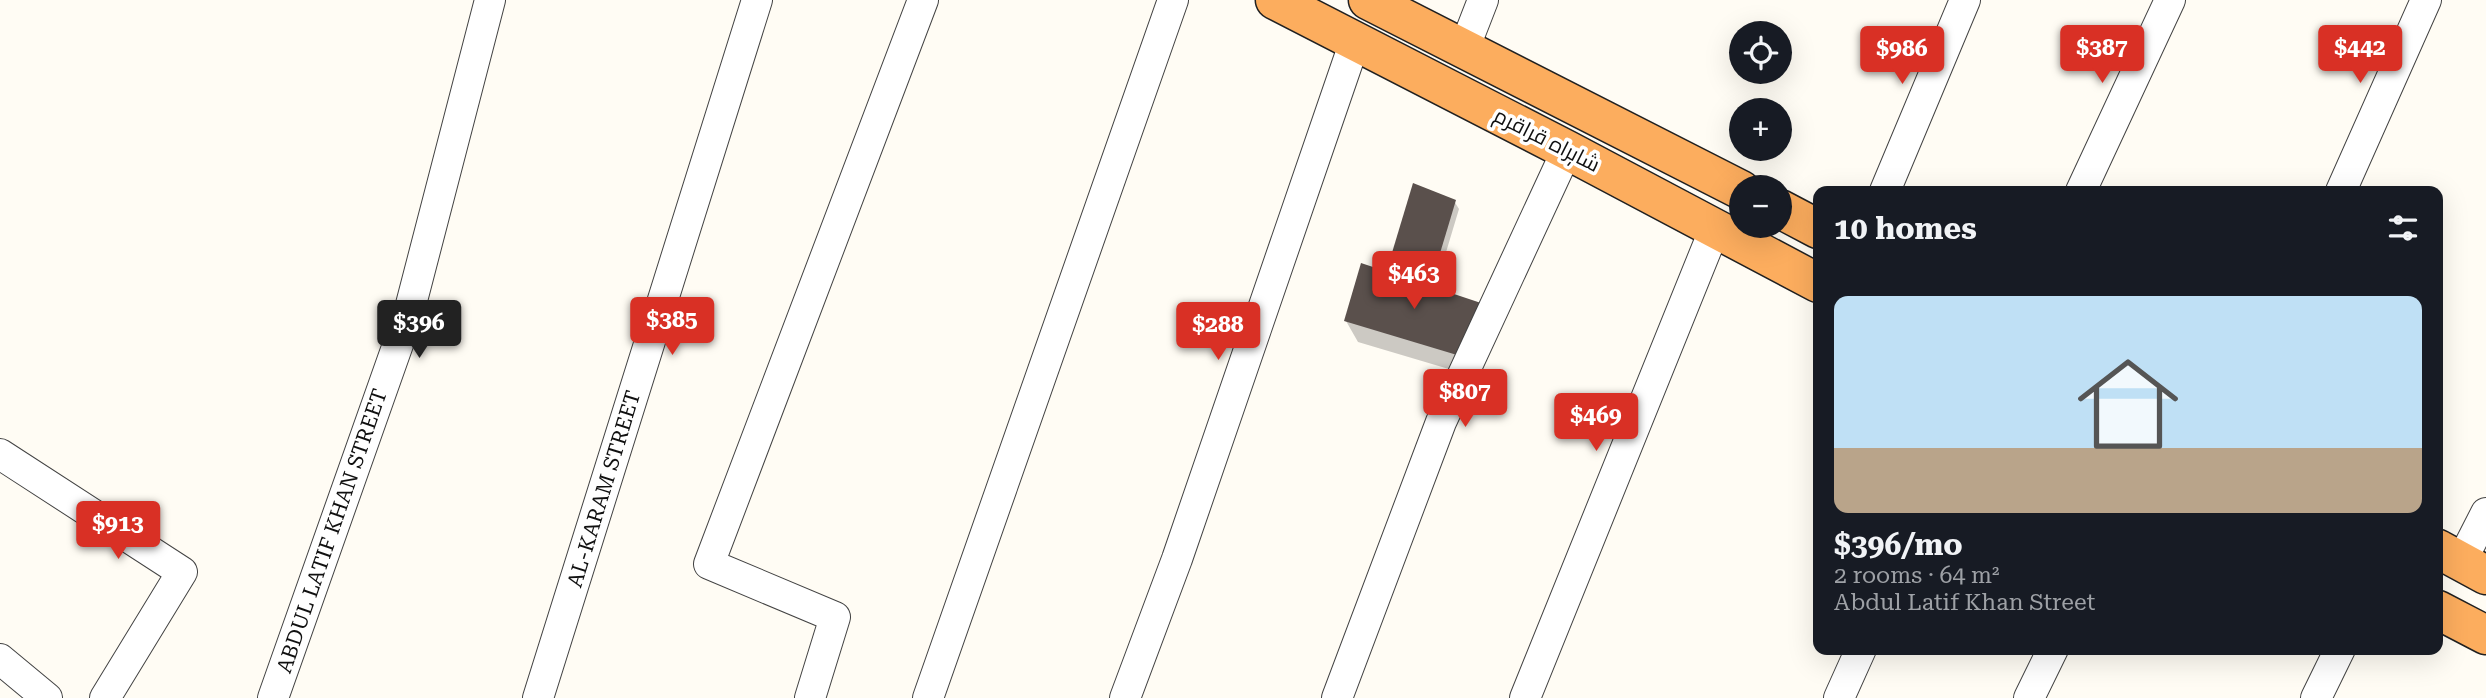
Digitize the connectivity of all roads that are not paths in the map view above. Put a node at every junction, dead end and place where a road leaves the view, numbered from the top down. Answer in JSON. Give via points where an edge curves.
{"nodes":[{"id":1,"x":490,"y":0,"type":"edge"},
{"id":2,"x":757,"y":0,"type":"edge"},
{"id":3,"x":923,"y":0,"type":"edge"},
{"id":4,"x":1173,"y":0,"type":"edge"},
{"id":5,"x":1275,"y":0,"type":"edge"},
{"id":6,"x":1483,"y":0,"type":"edge"},
{"id":7,"x":1965,"y":0,"type":"edge"},
{"id":8,"x":2170,"y":0,"type":"edge"},
{"id":9,"x":2426,"y":0,"type":"edge"},
{"id":10,"x":1374,"y":1,"type":"edge"},
{"id":11,"x":1355,"y":41,"type":"junction"},
{"id":12,"x":1464,"y":49,"type":"junction"},
{"id":13,"x":1567,"y":150,"type":"junction"},
{"id":14,"x":1729,"y":184,"type":"edge"},
{"id":15,"x":1887,"y":186,"type":"edge"},
{"id":16,"x":2083,"y":186,"type":"edge"},
{"id":17,"x":2343,"y":186,"type":"edge"},
{"id":18,"x":1792,"y":215,"type":"edge"},
{"id":19,"x":1813,"y":226,"type":"edge"},
{"id":20,"x":1715,"y":228,"type":"junction"},
{"id":21,"x":1813,"y":280,"type":"edge"},
{"id":22,"x":0,"y":454,"type":"edge"},
{"id":23,"x":2486,"y":513,"type":"edge"},
{"id":24,"x":2462,"y":562,"type":"edge"},
{"id":25,"x":2443,"y":613,"type":"edge"},
{"id":26,"x":2486,"y":635,"type":"edge"},
{"id":27,"x":1858,"y":655,"type":"edge"},
{"id":28,"x":2050,"y":655,"type":"edge"},
{"id":29,"x":2337,"y":655,"type":"edge"},
{"id":30,"x":0,"y":659,"type":"edge"},
{"id":31,"x":47,"y":698,"type":"edge"},
{"id":32,"x":105,"y":698,"type":"edge"},
{"id":33,"x":273,"y":698,"type":"edge"},
{"id":34,"x":538,"y":698,"type":"edge"},
{"id":35,"x":810,"y":698,"type":"edge"},
{"id":36,"x":928,"y":698,"type":"edge"},
{"id":37,"x":1125,"y":698,"type":"edge"},
{"id":38,"x":1337,"y":698,"type":"edge"},
{"id":39,"x":1525,"y":698,"type":"edge"},
{"id":40,"x":1839,"y":698,"type":"edge"},
{"id":41,"x":2029,"y":698,"type":"edge"},
{"id":42,"x":2316,"y":698,"type":"edge"}],
"edges":[{"from":1,"to":33,"type":"street","name":"ABDUL LATIF KHAN STREET","via":[[408,316]]},
{"from":2,"to":34,"type":"street","name":"AL-KARAM STREET"},
{"from":3,"to":35,"type":"street","via":[[709,564],[835,617]]},
{"from":4,"to":36,"type":"street"},
{"from":5,"to":11,"type":"highway","name":"شاہراہ قراقرم"},
{"from":6,"to":12,"type":"street"},
{"from":7,"to":15,"type":"street"},
{"from":8,"to":16,"type":"street"},
{"from":9,"to":17,"type":"street"},
{"from":10,"to":12,"type":"highway","name":"شاہراہ قراقرم"},
{"from":11,"to":13,"type":"highway","name":"شاہراہ قراقرم"},
{"from":11,"to":37,"type":"street"},
{"from":12,"to":14,"type":"highway","name":"شاہراہ قراقرم"},
{"from":13,"to":20,"type":"highway","name":"شاہراہ قراقرم"},
{"from":13,"to":38,"type":"street","via":[[1441,422]]},
{"from":18,"to":19,"type":"highway"},
{"from":20,"to":21,"type":"highway","name":"شاہراہ قراقرم"},
{"from":20,"to":39,"type":"street"},
{"from":22,"to":32,"type":"street","via":[[182,572]]},
{"from":23,"to":24,"type":"street"},
{"from":25,"to":26,"type":"highway"},
{"from":27,"to":40,"type":"street"},
{"from":28,"to":41,"type":"street"},
{"from":29,"to":42,"type":"street"},
{"from":30,"to":31,"type":"street"}]}
